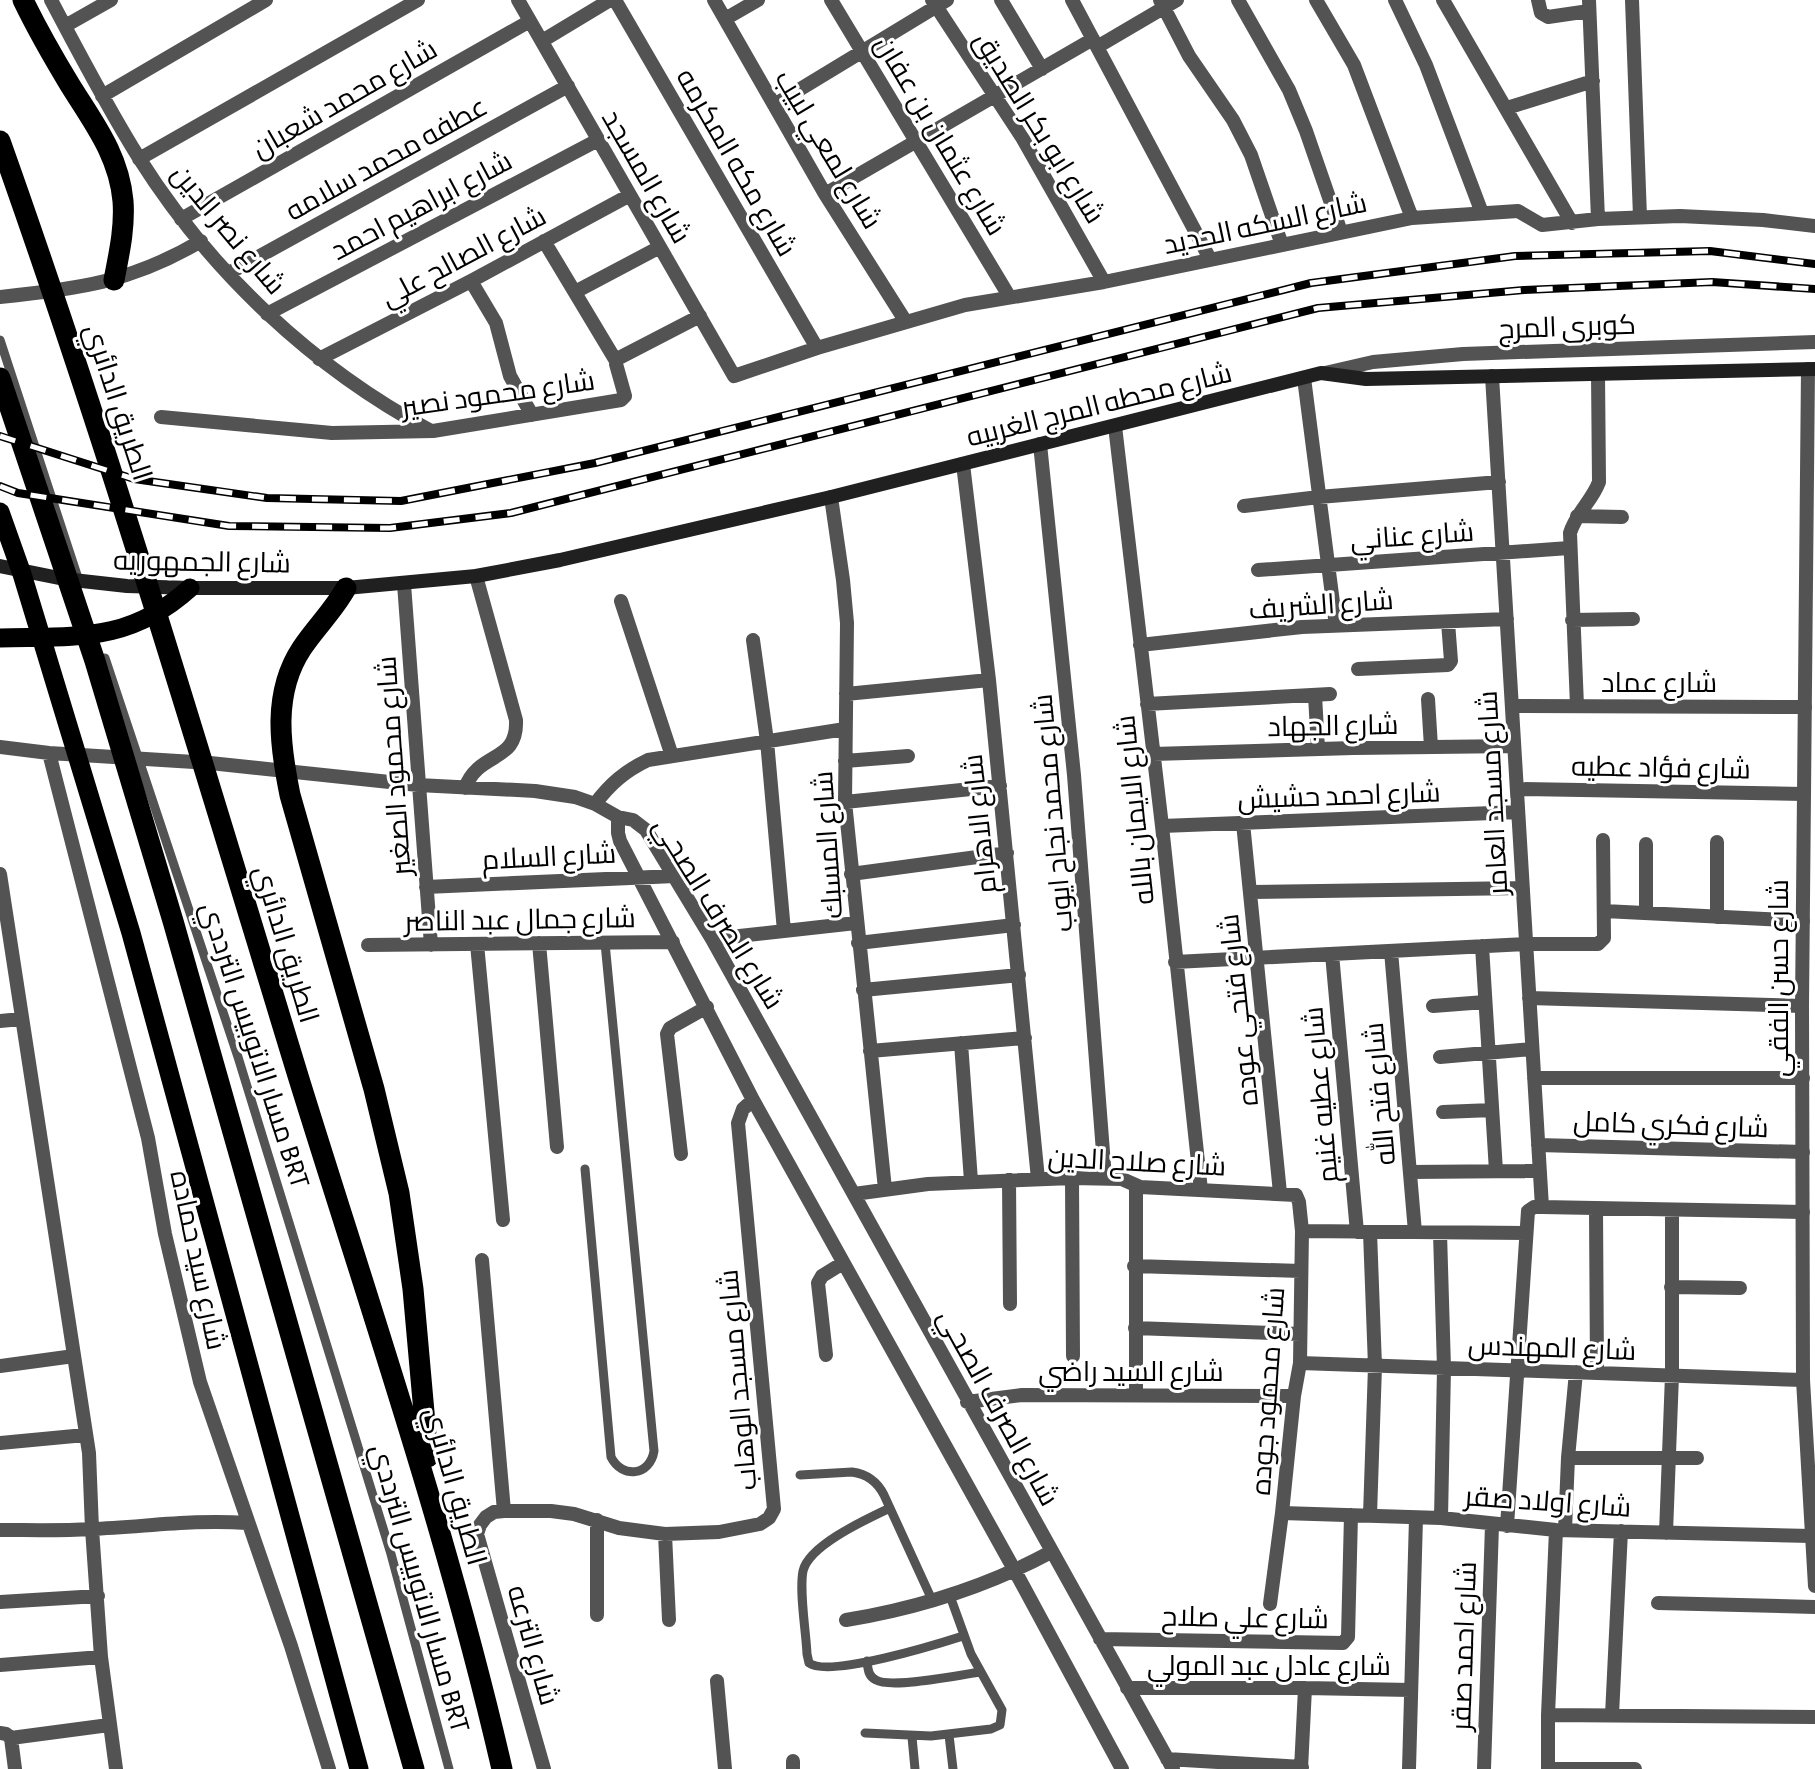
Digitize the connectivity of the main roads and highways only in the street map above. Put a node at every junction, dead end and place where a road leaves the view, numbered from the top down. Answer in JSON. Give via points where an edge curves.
{"nodes":[{"id":1,"x":23,"y":0,"type":"edge"},
{"id":2,"x":0,"y":141,"type":"edge"},
{"id":3,"x":114,"y":281,"type":"road end"},
{"id":4,"x":1811,"y":369,"type":"edge"},
{"id":5,"x":0,"y":378,"type":"edge"},
{"id":6,"x":0,"y":512,"type":"edge"},
{"id":7,"x":0,"y":566,"type":"edge"},
{"id":8,"x":404,"y":584,"type":"joint"},
{"id":9,"x":346,"y":587,"type":"junction"},
{"id":10,"x":190,"y":588,"type":"junction"},
{"id":11,"x":0,"y":638,"type":"edge"},
{"id":12,"x":432,"y":1501,"type":"junction"},
{"id":13,"x":359,"y":1769,"type":"edge"},
{"id":14,"x":414,"y":1769,"type":"edge"},
{"id":15,"x":502,"y":1769,"type":"edge"}],
"edges":[{"from":1,"to":3,"type":"highway","via":[[115,162],[124,218]]},
{"from":2,"to":12,"type":"highway","name":"الطريق الدائري","via":[[129,522]]},
{"from":4,"to":8,"type":"main road","name":"شارع محطه المرج الغربيه","via":[[1366,379],[1321,373],[560,560]]},
{"from":5,"to":14,"type":"highway","via":[[102,685],[206,1032]]},
{"from":6,"to":13,"type":"highway","via":[[131,933]]},
{"from":7,"to":10,"type":"main road","name":"شارع الجمهوريه","via":[[127,586]]},
{"from":8,"to":9,"type":"main road","name":"شارع الجمهوريه"},
{"from":9,"to":10,"type":"main road","name":"شارع الجمهوريه"},
{"from":9,"to":12,"type":"highway","via":[[287,676],[281,699],[285,771],[399,1193],[413,1289]]},
{"from":10,"to":11,"type":"highway","via":[[156,614],[118,630]]},
{"from":12,"to":15,"type":"highway","name":"الطريق الدائري"}]}
